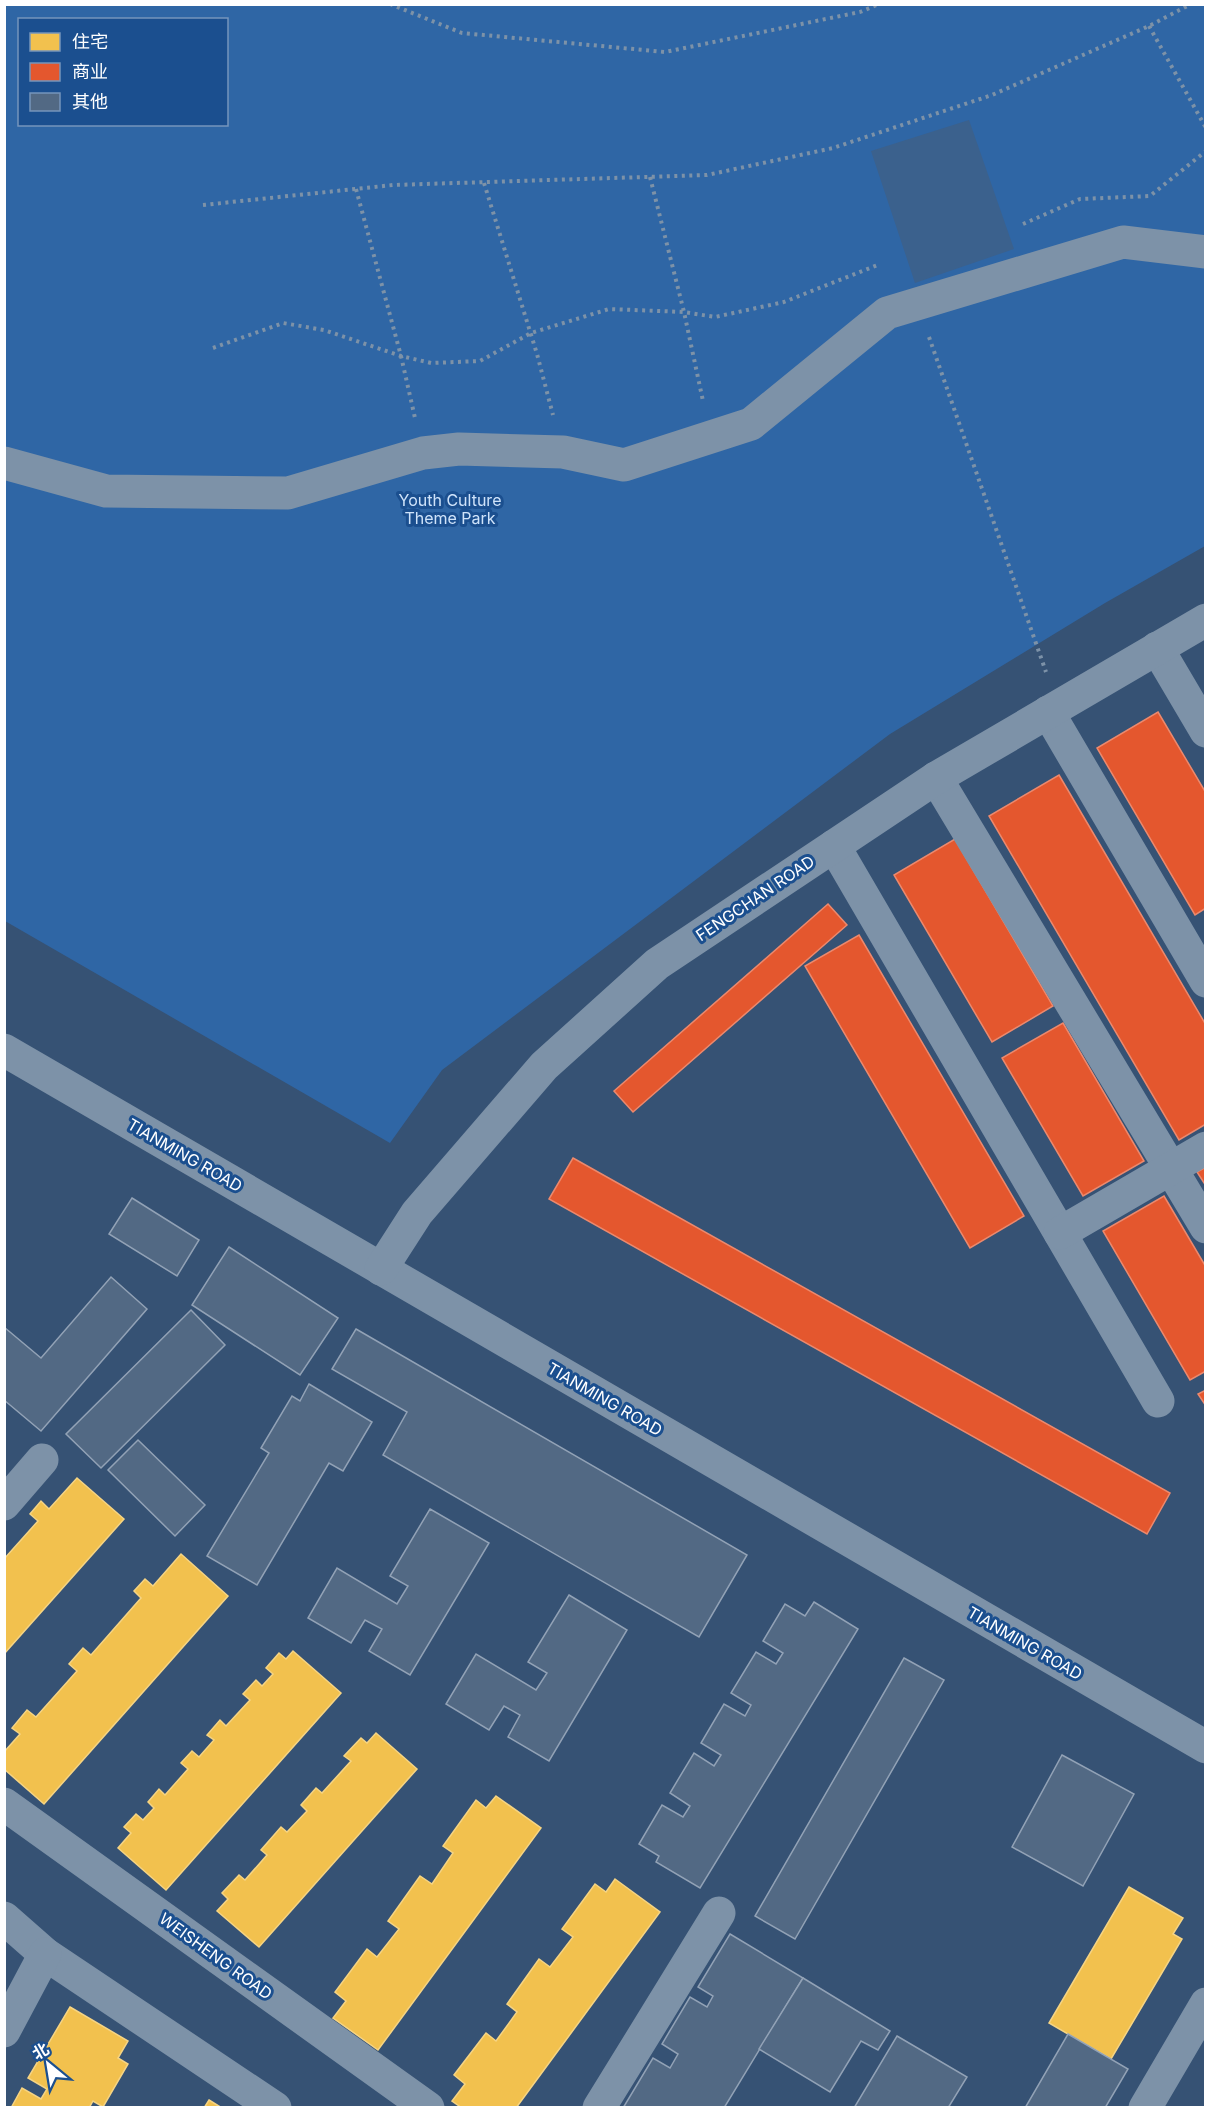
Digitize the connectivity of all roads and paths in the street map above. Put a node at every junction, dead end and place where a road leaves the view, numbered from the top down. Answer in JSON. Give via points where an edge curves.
{"nodes":[{"id":1,"x":390,"y":4,"type":"edge"},
{"id":2,"x":879,"y":4,"type":"edge"},
{"id":3,"x":1191,"y":4,"type":"edge"},
{"id":4,"x":1149,"y":26,"type":"junction"},
{"id":5,"x":1206,"y":128,"type":"edge"},
{"id":6,"x":1206,"y":151,"type":"edge"},
{"id":7,"x":650,"y":177,"type":"junction"},
{"id":8,"x":484,"y":183,"type":"junction"},
{"id":9,"x":356,"y":189,"type":"junction"},
{"id":10,"x":203,"y":205,"type":"dead end"},
{"id":11,"x":1023,"y":224,"type":"dead end"},
{"id":12,"x":1206,"y":252,"type":"edge"},
{"id":13,"x":880,"y":264,"type":"dead end"},
{"id":14,"x":918,"y":304,"type":"junction"},
{"id":15,"x":684,"y":312,"type":"junction"},
{"id":16,"x":531,"y":333,"type":"junction"},
{"id":17,"x":213,"y":348,"type":"dead end"},
{"id":18,"x":401,"y":357,"type":"junction"},
{"id":19,"x":710,"y":437,"type":"junction"},
{"id":20,"x":563,"y":452,"type":"junction"},
{"id":21,"x":423,"y":453,"type":"junction"},
{"id":22,"x":4,"y":463,"type":"edge"},
{"id":23,"x":1206,"y":620,"type":"edge"},
{"id":24,"x":1157,"y":648,"type":"junction"},
{"id":25,"x":1053,"y":710,"type":"junction"},
{"id":26,"x":1206,"y":730,"type":"edge"},
{"id":27,"x":936,"y":778,"type":"junction"},
{"id":28,"x":834,"y":846,"type":"junction"},
{"id":29,"x":1206,"y":981,"type":"edge"},
{"id":30,"x":4,"y":1050,"type":"edge"},
{"id":31,"x":1206,"y":1148,"type":"edge"},
{"id":32,"x":1170,"y":1169,"type":"junction"},
{"id":33,"x":1206,"y":1227,"type":"edge"},
{"id":34,"x":1060,"y":1233,"type":"junction"},
{"id":35,"x":381,"y":1269,"type":"junction"},
{"id":36,"x":1158,"y":1401,"type":"dead end"},
{"id":37,"x":42,"y":1460,"type":"dead end"},
{"id":38,"x":4,"y":1504,"type":"edge"},
{"id":39,"x":1206,"y":1747,"type":"edge"},
{"id":40,"x":4,"y":1804,"type":"edge"},
{"id":41,"x":719,"y":1913,"type":"dead end"},
{"id":42,"x":4,"y":1918,"type":"edge"},
{"id":43,"x":45,"y":1954,"type":"junction"},
{"id":44,"x":1206,"y":2004,"type":"edge"},
{"id":45,"x":4,"y":2031,"type":"edge"},
{"id":46,"x":275,"y":2108,"type":"edge"},
{"id":47,"x":428,"y":2108,"type":"edge"},
{"id":48,"x":599,"y":2108,"type":"edge"},
{"id":49,"x":1145,"y":2108,"type":"edge"}],
"edges":[{"from":1,"to":2,"type":"path","via":[[462,33],[665,52],[860,12]]},
{"from":3,"to":4,"type":"path"},
{"from":4,"to":5,"type":"path"},
{"from":4,"to":7,"type":"path","via":[[992,95],[833,148],[707,176]]},
{"from":6,"to":11,"type":"path","via":[[1150,196],[1080,199]]},
{"from":7,"to":8,"type":"path"},
{"from":7,"to":15,"type":"path"},
{"from":8,"to":9,"type":"path"},
{"from":8,"to":16,"type":"path"},
{"from":9,"to":10,"type":"path"},
{"from":9,"to":18,"type":"path"},
{"from":12,"to":14,"type":"street","via":[[1123,242]]},
{"from":13,"to":15,"type":"path","via":[[784,302],[715,317]]},
{"from":14,"to":19,"type":"street","via":[[887,313],[751,424]]},
{"from":14,"to":25,"type":"path"},
{"from":15,"to":16,"type":"path","via":[[609,309]]},
{"from":15,"to":19,"type":"path"},
{"from":16,"to":18,"type":"path","via":[[480,361],[431,363]]},
{"from":16,"to":20,"type":"path"},
{"from":17,"to":18,"type":"path","via":[[283,323],[324,330]]},
{"from":18,"to":21,"type":"path"},
{"from":19,"to":20,"type":"street","via":[[624,465]]},
{"from":20,"to":21,"type":"street","via":[[459,449]]},
{"from":21,"to":22,"type":"street","via":[[288,493],[106,491]]},
{"from":23,"to":24,"type":"street","name":"FENGCHAN ROAD"},
{"from":24,"to":25,"type":"street","name":"FENGCHAN ROAD"},
{"from":24,"to":26,"type":"street"},
{"from":25,"to":27,"type":"street","name":"FENGCHAN ROAD"},
{"from":25,"to":29,"type":"street"},
{"from":27,"to":28,"type":"street","name":"FENGCHAN ROAD"},
{"from":27,"to":32,"type":"street"},
{"from":28,"to":34,"type":"street"},
{"from":28,"to":35,"type":"street","name":"FENGCHAN ROAD","via":[[657,963],[544,1066],[417,1213]]},
{"from":30,"to":35,"type":"street","name":"TIANMING ROAD"},
{"from":31,"to":32,"type":"street"},
{"from":32,"to":33,"type":"street"},
{"from":32,"to":34,"type":"street"},
{"from":34,"to":36,"type":"street"},
{"from":35,"to":39,"type":"street","name":"TIANMING ROAD"},
{"from":37,"to":38,"type":"street"},
{"from":40,"to":47,"type":"street","name":"WEISHENG ROAD"},
{"from":41,"to":48,"type":"street"},
{"from":42,"to":43,"type":"street"},
{"from":43,"to":45,"type":"street"},
{"from":43,"to":46,"type":"street"},
{"from":44,"to":49,"type":"street"}]}
